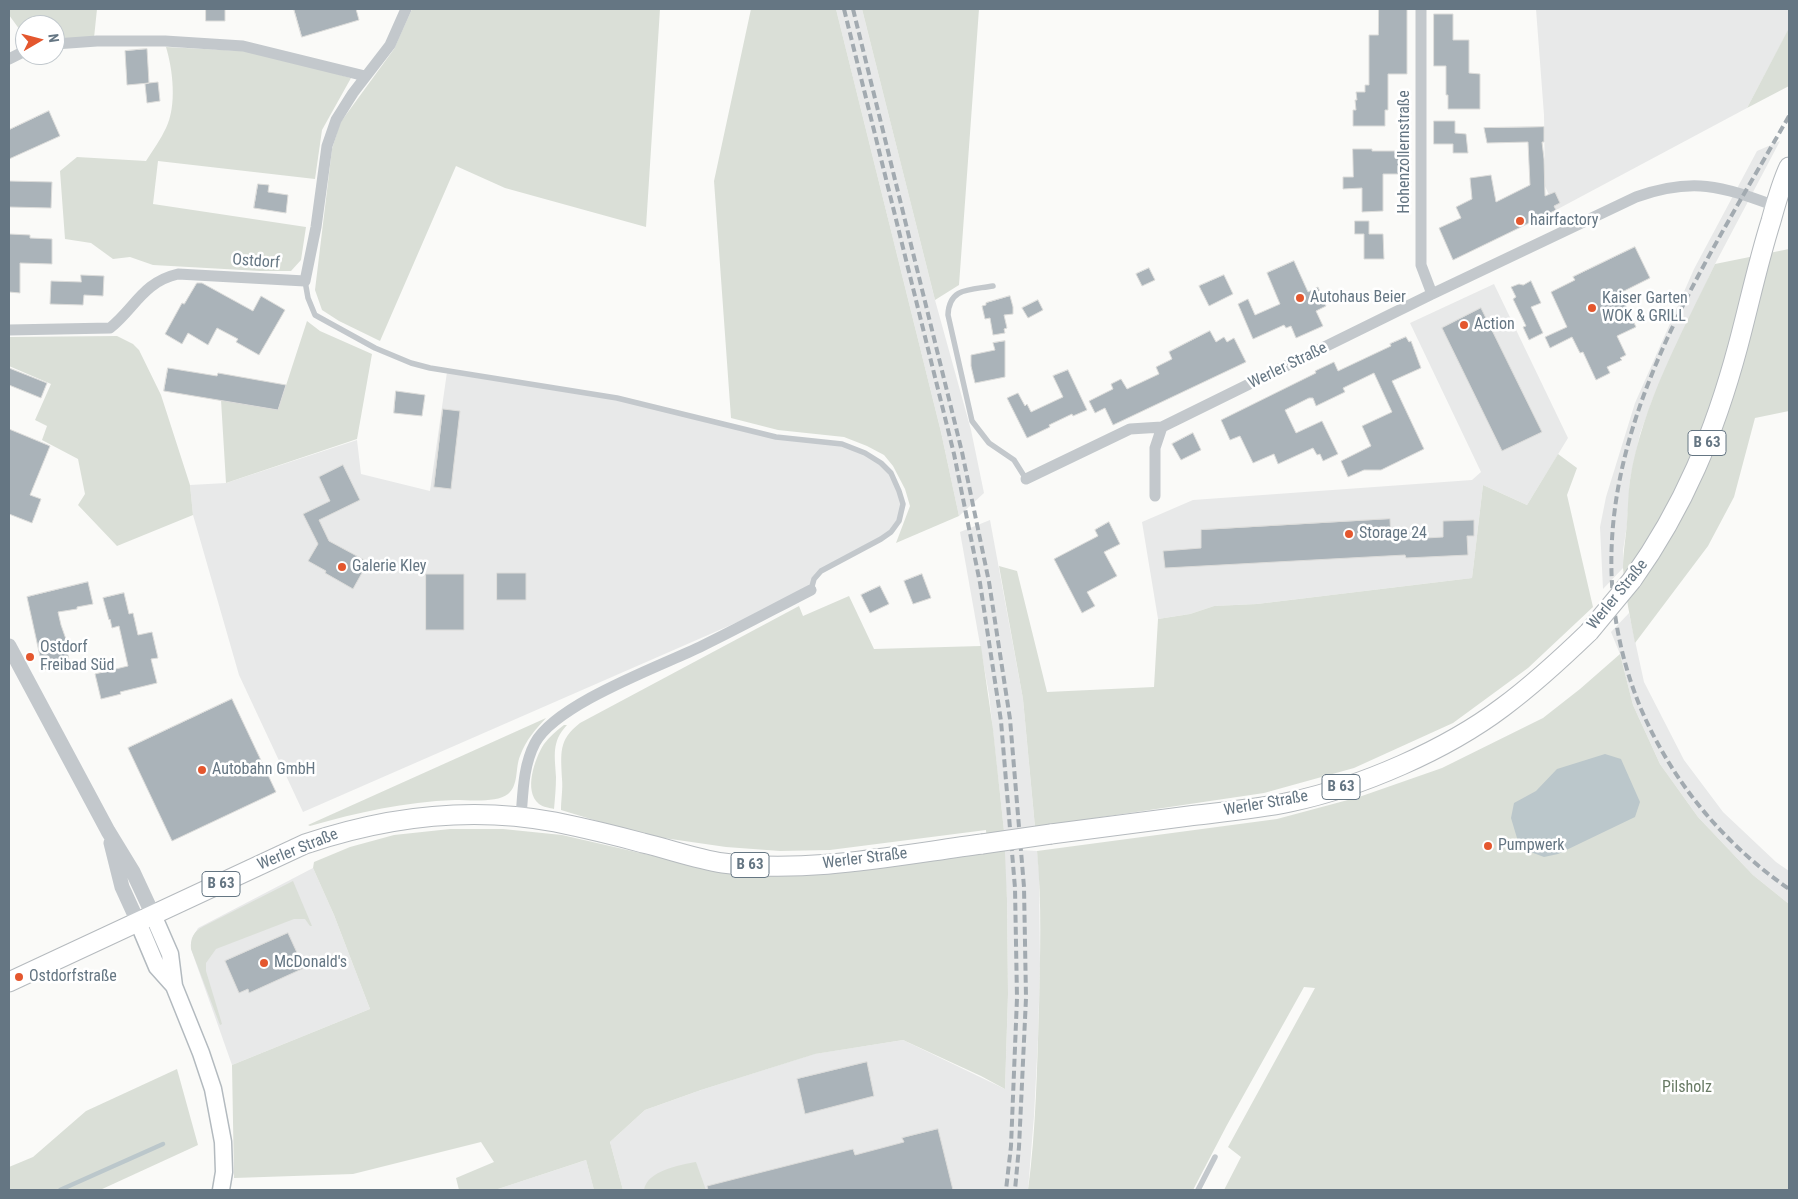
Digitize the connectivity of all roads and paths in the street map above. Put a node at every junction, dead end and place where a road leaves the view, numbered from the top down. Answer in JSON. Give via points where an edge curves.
{"nodes":[{"id":1,"x":406,"y":9,"type":"edge"},
{"id":2,"x":1421,"y":9,"type":"edge"},
{"id":3,"x":65,"y":43,"type":"edge"},
{"id":4,"x":365,"y":76,"type":"junction"},
{"id":5,"x":1789,"y":167,"type":"edge"},
{"id":6,"x":1775,"y":206,"type":"junction"},
{"id":7,"x":305,"y":281,"type":"junction"},
{"id":8,"x":993,"y":286,"type":"dead end"},
{"id":9,"x":1432,"y":294,"type":"junction"},
{"id":10,"x":9,"y":330,"type":"edge"},
{"id":11,"x":1162,"y":428,"type":"junction"},
{"id":12,"x":1026,"y":479,"type":"joint"},
{"id":13,"x":1155,"y":496,"type":"dead end"},
{"id":14,"x":811,"y":590,"type":"joint"},
{"id":15,"x":9,"y":646,"type":"edge"},
{"id":16,"x":521,"y":817,"type":"junction"},
{"id":17,"x":145,"y":919,"type":"junction"},
{"id":18,"x":9,"y":982,"type":"edge"},
{"id":19,"x":1215,"y":1157,"type":"dead end"},
{"id":20,"x":221,"y":1190,"type":"edge"},
{"id":21,"x":1198,"y":1190,"type":"edge"}],
"edges":[{"from":1,"to":4,"type":"street","via":[[390,45]]},
{"from":2,"to":9,"type":"street","name":"Hohenzollernstraße","via":[[1421,265]]},
{"from":3,"to":4,"type":"street","via":[[156,41],[243,46]]},
{"from":4,"to":7,"type":"street","via":[[336,120],[327,146]]},
{"from":5,"to":6,"type":"main road","name":"Werler Straße","number":"B 63"},
{"from":6,"to":9,"type":"street","name":"Werler Straße","via":[[1710,186],[1690,185],[1653,191]]},
{"from":6,"to":16,"type":"main road","name":"Werler Straße","number":"B 63","bridge":true,"via":[[1738,348],[1709,438],[1664,533],[1632,580],[1589,632],[1550,669],[1502,708],[1425,753],[1360,781],[1292,802],[833,863],[782,866],[722,863]]},
{"from":7,"to":10,"type":"street","name":"Ostdorf","via":[[178,274],[145,290],[110,328]]},
{"from":7,"to":14,"type":"lane","via":[[315,315],[375,348],[411,363],[447,372],[617,398],[776,437],[842,444],[881,462],[899,490],[903,504],[899,521],[881,539],[821,571]]},
{"from":8,"to":12,"type":"lane","name":"Werler Straße","via":[[956,294],[950,301],[948,315],[972,421],[989,443],[1014,460]]},
{"from":9,"to":11,"type":"street","name":"Werler Straße"},
{"from":11,"to":12,"type":"street","name":"Werler Straße","via":[[1130,429]]},
{"from":11,"to":13,"type":"street","via":[[1154,448]]},
{"from":14,"to":16,"type":"street","via":[[701,647],[592,697],[552,723],[535,742],[527,764]]},
{"from":15,"to":17,"type":"street","via":[[133,872]]},
{"from":16,"to":17,"type":"main road","name":"Werler Straße","number":"B 63","via":[[452,815],[401,820],[339,833],[288,851]]},
{"from":17,"to":18,"type":"main road","name":"Werler Straße","number":"B 63"},
{"from":17,"to":20,"type":"main road","via":[[170,954],[174,986],[201,1053],[218,1109],[224,1153]]},
{"from":19,"to":21,"type":"lane"}]}
